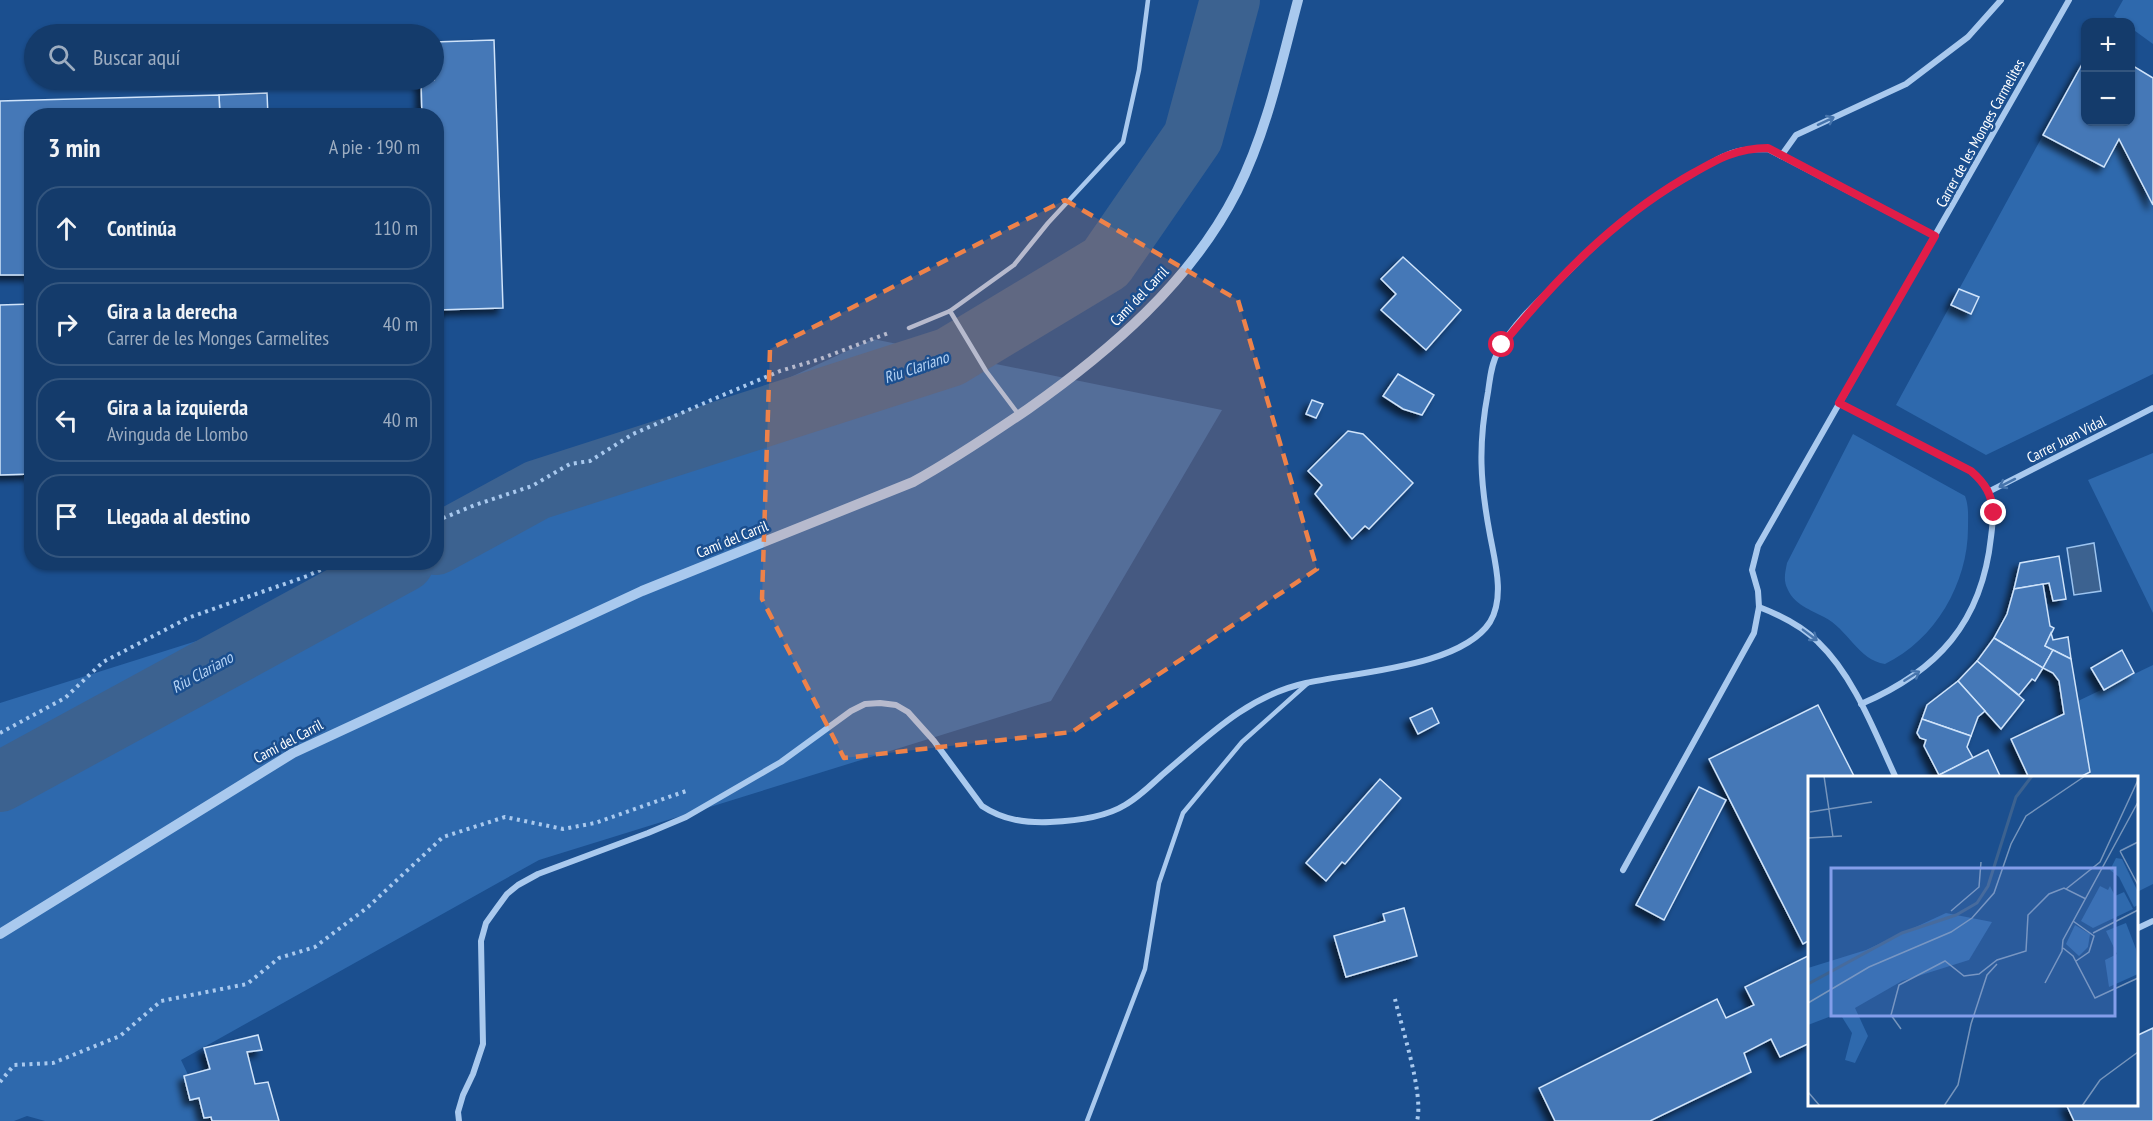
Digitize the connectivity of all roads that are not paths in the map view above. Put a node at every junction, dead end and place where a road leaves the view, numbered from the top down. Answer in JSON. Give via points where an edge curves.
{"nodes":[{"id":1,"x":1148,"y":0,"type":"edge"},
{"id":2,"x":1298,"y":0,"type":"edge"},
{"id":3,"x":2001,"y":0,"type":"edge"},
{"id":4,"x":2069,"y":0,"type":"edge"},
{"id":5,"x":1781,"y":156,"type":"junction"},
{"id":6,"x":1935,"y":236,"type":"junction"},
{"id":7,"x":950,"y":311,"type":"junction"},
{"id":8,"x":909,"y":328,"type":"road end"},
{"id":9,"x":1839,"y":403,"type":"junction"},
{"id":10,"x":2153,"y":408,"type":"edge"},
{"id":11,"x":1019,"y":415,"type":"junction"},
{"id":12,"x":1990,"y":491,"type":"junction"},
{"id":13,"x":1759,"y":607,"type":"junction"},
{"id":14,"x":1309,"y":682,"type":"junction"},
{"id":15,"x":1861,"y":704,"type":"junction"},
{"id":16,"x":1896,"y":776,"type":"edge"},
{"id":17,"x":1623,"y":870,"type":"dead end"},
{"id":18,"x":2153,"y":921,"type":"edge"},
{"id":19,"x":2138,"y":928,"type":"edge"},
{"id":20,"x":0,"y":934,"type":"edge"},
{"id":21,"x":459,"y":1121,"type":"edge"},
{"id":22,"x":1087,"y":1121,"type":"edge"}],
"edges":[{"from":1,"to":7,"type":"lane","via":[[1140,70],[1123,142],[1014,265]]},
{"from":2,"to":11,"type":"street","name":"Camí del Carril","via":[[1263,131],[1237,191],[1205,243],[1185,270],[1121,336],[1073,377]]},
{"from":5,"to":3,"type":"street","one_way":true,"via":[[1796,135],[1906,84],[1968,37]]},
{"from":4,"to":6,"type":"street","name":"Carrer de les Monges Carmelites"},
{"from":5,"to":6,"type":"street"},
{"from":5,"to":14,"type":"street","via":[[1768,148],[1726,155],[1655,196],[1596,244],[1539,300],[1502,345],[1492,365],[1482,429],[1480,467],[1498,600],[1482,633],[1454,651],[1411,664]]},
{"from":6,"to":9,"type":"street","name":"Carrer de les Monges Carmelites"},
{"from":7,"to":8,"type":"lane"},
{"from":7,"to":11,"type":"lane","via":[[986,371]]},
{"from":9,"to":12,"type":"street","via":[[1971,471]]},
{"from":9,"to":13,"type":"street","name":"Carrer de les Monges Carmelites","via":[[1758,546],[1752,570]]},
{"from":10,"to":12,"type":"street","name":"Carrer Juan Vidal","one_way":true},
{"from":11,"to":20,"type":"street","name":"Camí del Carril","via":[[913,482],[642,591],[292,753]]},
{"from":15,"to":12,"type":"street","one_way":true,"via":[[1886,693],[1937,658],[1970,614],[1986,575],[1994,513]]},
{"from":13,"to":15,"type":"street","one_way":true,"via":[[1786,619],[1816,640],[1839,667]]},
{"from":13,"to":17,"type":"street","via":[[1754,633]]},
{"from":14,"to":21,"type":"street","via":[[1263,696],[1237,713],[1124,806],[1101,815],[1056,822],[1006,819],[982,806],[908,711],[879,703],[851,711],[781,762],[686,817],[538,874],[507,894],[486,923],[481,941],[483,1044],[463,1095]]},
{"from":14,"to":22,"type":"lane","via":[[1242,742],[1183,813],[1159,883],[1145,969]]},
{"from":15,"to":16,"type":"street"},
{"from":18,"to":19,"type":"street"}]}
